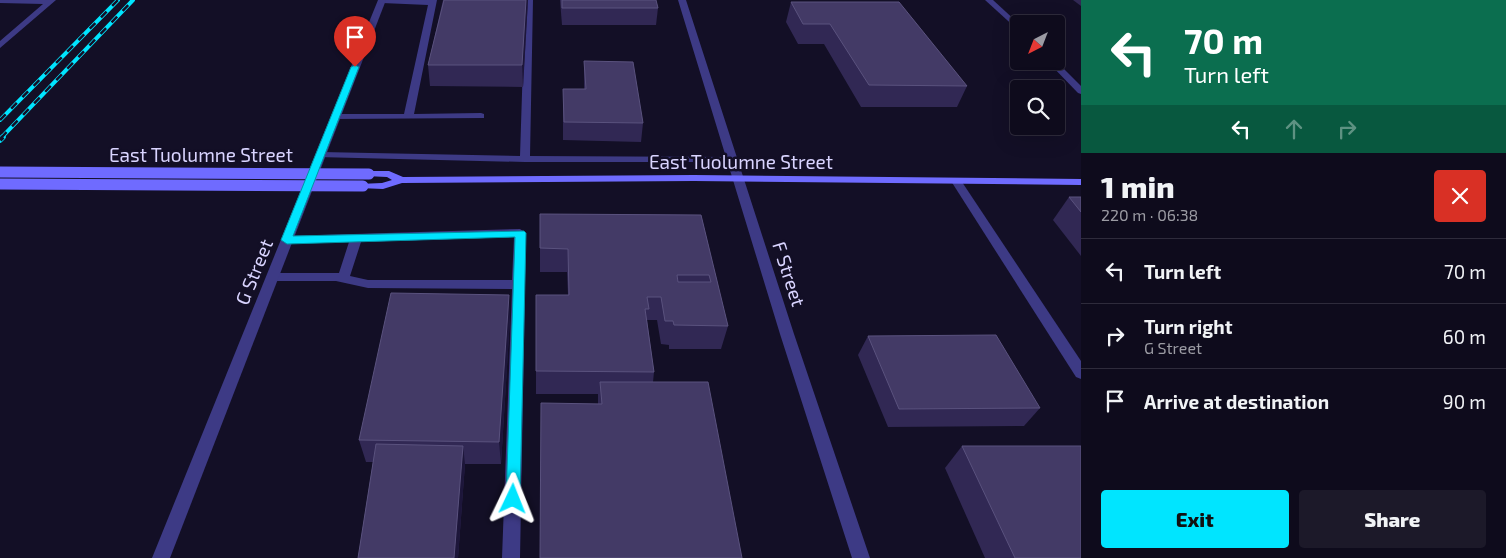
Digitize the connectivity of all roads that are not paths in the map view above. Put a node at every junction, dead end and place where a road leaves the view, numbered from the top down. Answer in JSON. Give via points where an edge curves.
{"nodes":[{"id":1,"x":382,"y":0,"type":"edge"},
{"id":2,"x":528,"y":0,"type":"edge"},
{"id":3,"x":682,"y":0,"type":"edge"},
{"id":4,"x":989,"y":0,"type":"edge"},
{"id":5,"x":432,"y":1,"type":"edge"},
{"id":6,"x":48,"y":3,"type":"edge"},
{"id":7,"x":2,"y":4,"type":"edge"},
{"id":8,"x":1010,"y":20,"type":"edge"},
{"id":9,"x":0,"y":45,"type":"edge"},
{"id":10,"x":1060,"y":70,"type":"edge"},
{"id":11,"x":1081,"y":91,"type":"edge"},
{"id":12,"x":408,"y":116,"type":"junction"},
{"id":13,"x":481,"y":116,"type":"dead end"},
{"id":14,"x":336,"y":117,"type":"junction"},
{"id":15,"x":321,"y":155,"type":"junction"},
{"id":16,"x":525,"y":159,"type":"junction"},
{"id":17,"x":732,"y":160,"type":"junction"},
{"id":18,"x":0,"y":172,"type":"edge"},
{"id":19,"x":401,"y":180,"type":"junction"},
{"id":20,"x":738,"y":180,"type":"junction"},
{"id":21,"x":956,"y":181,"type":"junction"},
{"id":22,"x":1081,"y":182,"type":"edge"},
{"id":23,"x":0,"y":184,"type":"edge"},
{"id":24,"x":356,"y":238,"type":"junction"},
{"id":25,"x":287,"y":240,"type":"junction"},
{"id":26,"x":272,"y":277,"type":"junction"},
{"id":27,"x":343,"y":279,"type":"junction"},
{"id":28,"x":519,"y":285,"type":"junction"},
{"id":29,"x":1081,"y":373,"type":"edge"},
{"id":30,"x":161,"y":558,"type":"edge"},
{"id":31,"x":511,"y":558,"type":"edge"},
{"id":32,"x":861,"y":558,"type":"edge"}],
"edges":[{"from":1,"to":5,"type":"street"},
{"from":1,"to":14,"type":"street","name":"G Street"},
{"from":2,"to":16,"type":"street"},
{"from":3,"to":17,"type":"street","name":"F Street"},
{"from":4,"to":8,"type":"street"},
{"from":5,"to":12,"type":"street"},
{"from":6,"to":7,"type":"street"},
{"from":6,"to":9,"type":"street"},
{"from":10,"to":11,"type":"street"},
{"from":12,"to":13,"type":"street"},
{"from":12,"to":14,"type":"street"},
{"from":14,"to":15,"type":"street","name":"G Street"},
{"from":15,"to":16,"type":"street"},
{"from":15,"to":25,"type":"street","name":"G Street"},
{"from":16,"to":17,"type":"street"},
{"from":17,"to":20,"type":"street","name":"F Street"},
{"from":18,"to":19,"type":"main road","name":"East Tuolumne Street","bridge":true,"via":[[389,174]]},
{"from":19,"to":20,"type":"main road","name":"East Tuolumne Street"},
{"from":19,"to":23,"type":"main road","name":"East Tuolumne Street","bridge":true,"via":[[383,186]]},
{"from":20,"to":21,"type":"main road","name":"East Tuolumne Street"},
{"from":20,"to":32,"type":"street","name":"F Street"},
{"from":21,"to":22,"type":"main road","name":"East Tuolumne Street"},
{"from":21,"to":29,"type":"street"},
{"from":24,"to":25,"type":"street"},
{"from":24,"to":27,"type":"street"},
{"from":24,"to":28,"type":"street","via":[[520,233]]},
{"from":25,"to":26,"type":"street","name":"G Street"},
{"from":26,"to":27,"type":"street"},
{"from":26,"to":30,"type":"street","name":"G Street"},
{"from":27,"to":28,"type":"street","via":[[368,284]]},
{"from":28,"to":31,"type":"street"}]}
